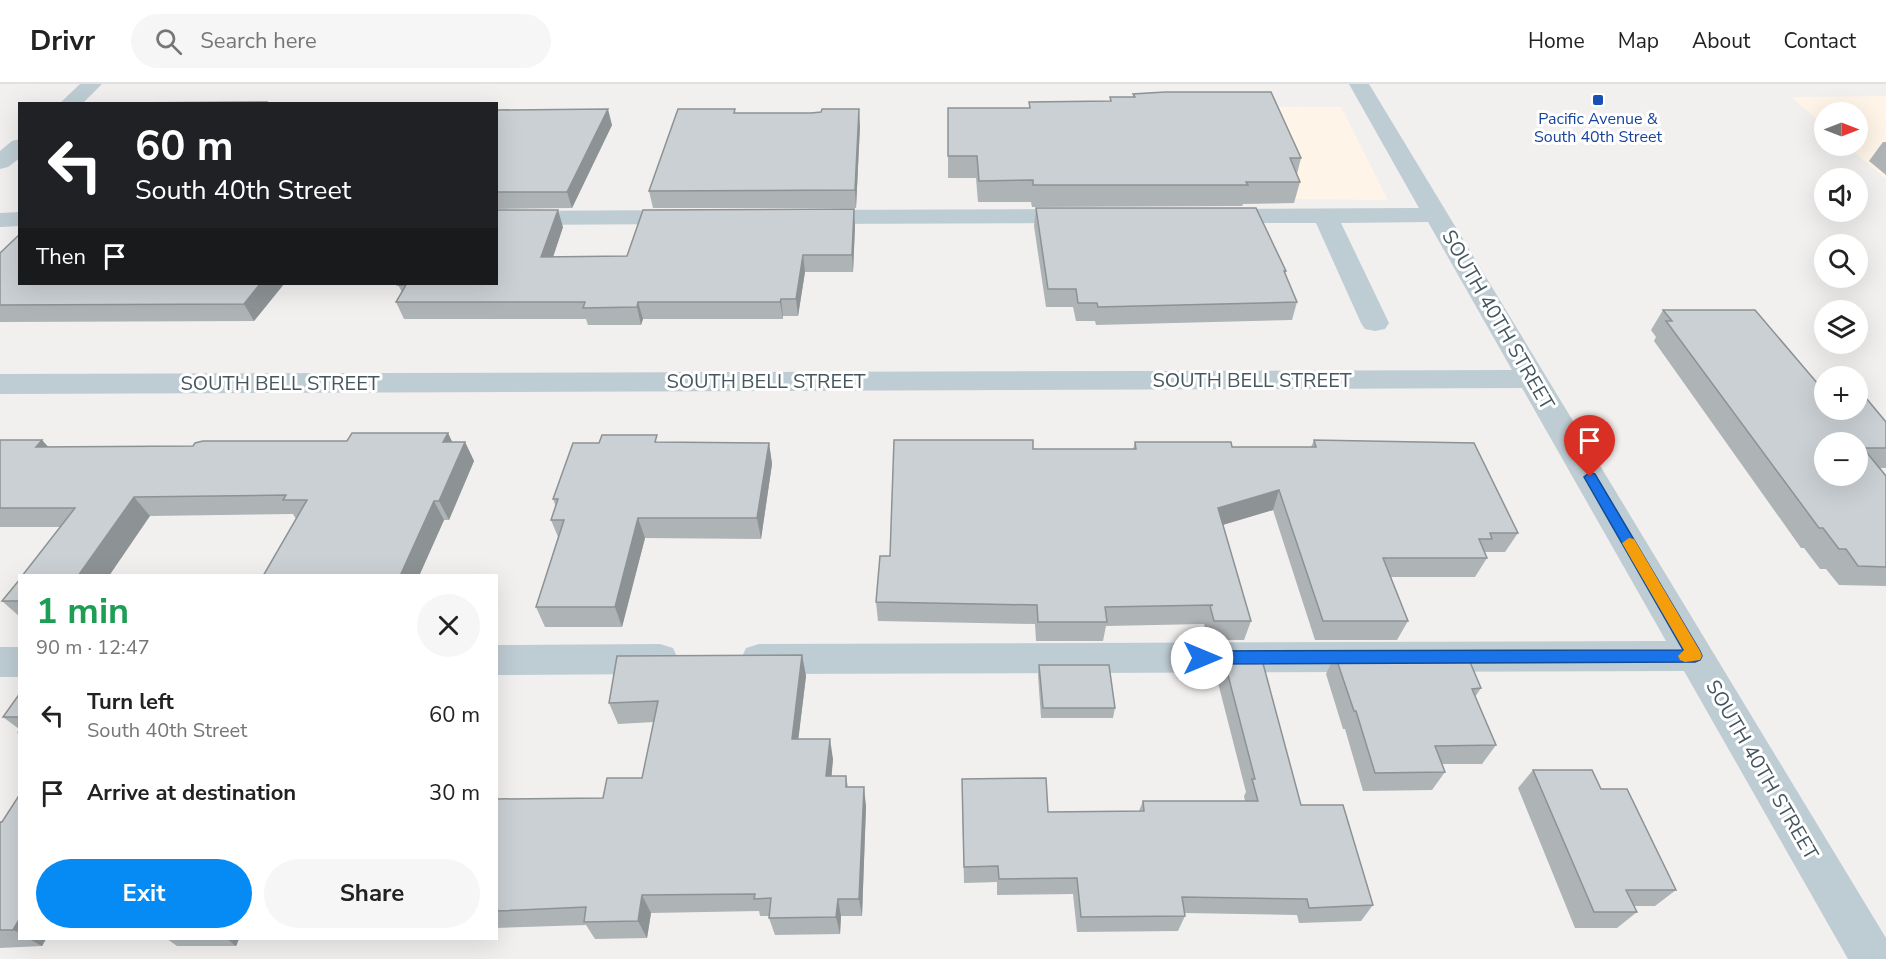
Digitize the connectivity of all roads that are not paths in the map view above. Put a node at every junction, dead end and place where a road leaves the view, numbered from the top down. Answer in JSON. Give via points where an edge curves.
{"nodes":[{"id":1,"x":92,"y":84,"type":"edge"},
{"id":2,"x":1359,"y":84,"type":"edge"},
{"id":3,"x":71,"y":102,"type":"edge"},
{"id":4,"x":18,"y":148,"type":"edge"},
{"id":5,"x":0,"y":162,"type":"edge"},
{"id":6,"x":1325,"y":215,"type":"junction"},
{"id":7,"x":1437,"y":215,"type":"junction"},
{"id":8,"x":1100,"y":216,"type":"edge"},
{"id":9,"x":1195,"y":216,"type":"edge"},
{"id":10,"x":710,"y":217,"type":"edge"},
{"id":11,"x":792,"y":217,"type":"edge"},
{"id":12,"x":498,"y":218,"type":"edge"},
{"id":13,"x":18,"y":219,"type":"edge"},
{"id":14,"x":0,"y":220,"type":"edge"},
{"id":15,"x":1375,"y":323,"type":"dead end"},
{"id":16,"x":1533,"y":379,"type":"junction"},
{"id":17,"x":0,"y":384,"type":"edge"},
{"id":18,"x":1695,"y":656,"type":"junction"},
{"id":19,"x":498,"y":660,"type":"edge"},
{"id":20,"x":0,"y":662,"type":"edge"},
{"id":21,"x":18,"y":662,"type":"edge"},
{"id":22,"x":1873,"y":959,"type":"edge"}],
"edges":[{"from":1,"to":3,"type":"street"},
{"from":2,"to":7,"type":"street","name":"SOUTH 40TH STREET"},
{"from":4,"to":5,"type":"street"},
{"from":6,"to":7,"type":"street"},
{"from":6,"to":9,"type":"street"},
{"from":6,"to":15,"type":"street"},
{"from":7,"to":16,"type":"street","name":"SOUTH 40TH STREET"},
{"from":8,"to":11,"type":"street"},
{"from":10,"to":12,"type":"street"},
{"from":13,"to":14,"type":"street"},
{"from":16,"to":17,"type":"street","name":"SOUTH BELL STREET"},
{"from":16,"to":18,"type":"street","name":"SOUTH 40TH STREET"},
{"from":18,"to":19,"type":"street"},
{"from":18,"to":22,"type":"street","name":"SOUTH 40TH STREET"},
{"from":20,"to":21,"type":"street"}]}
